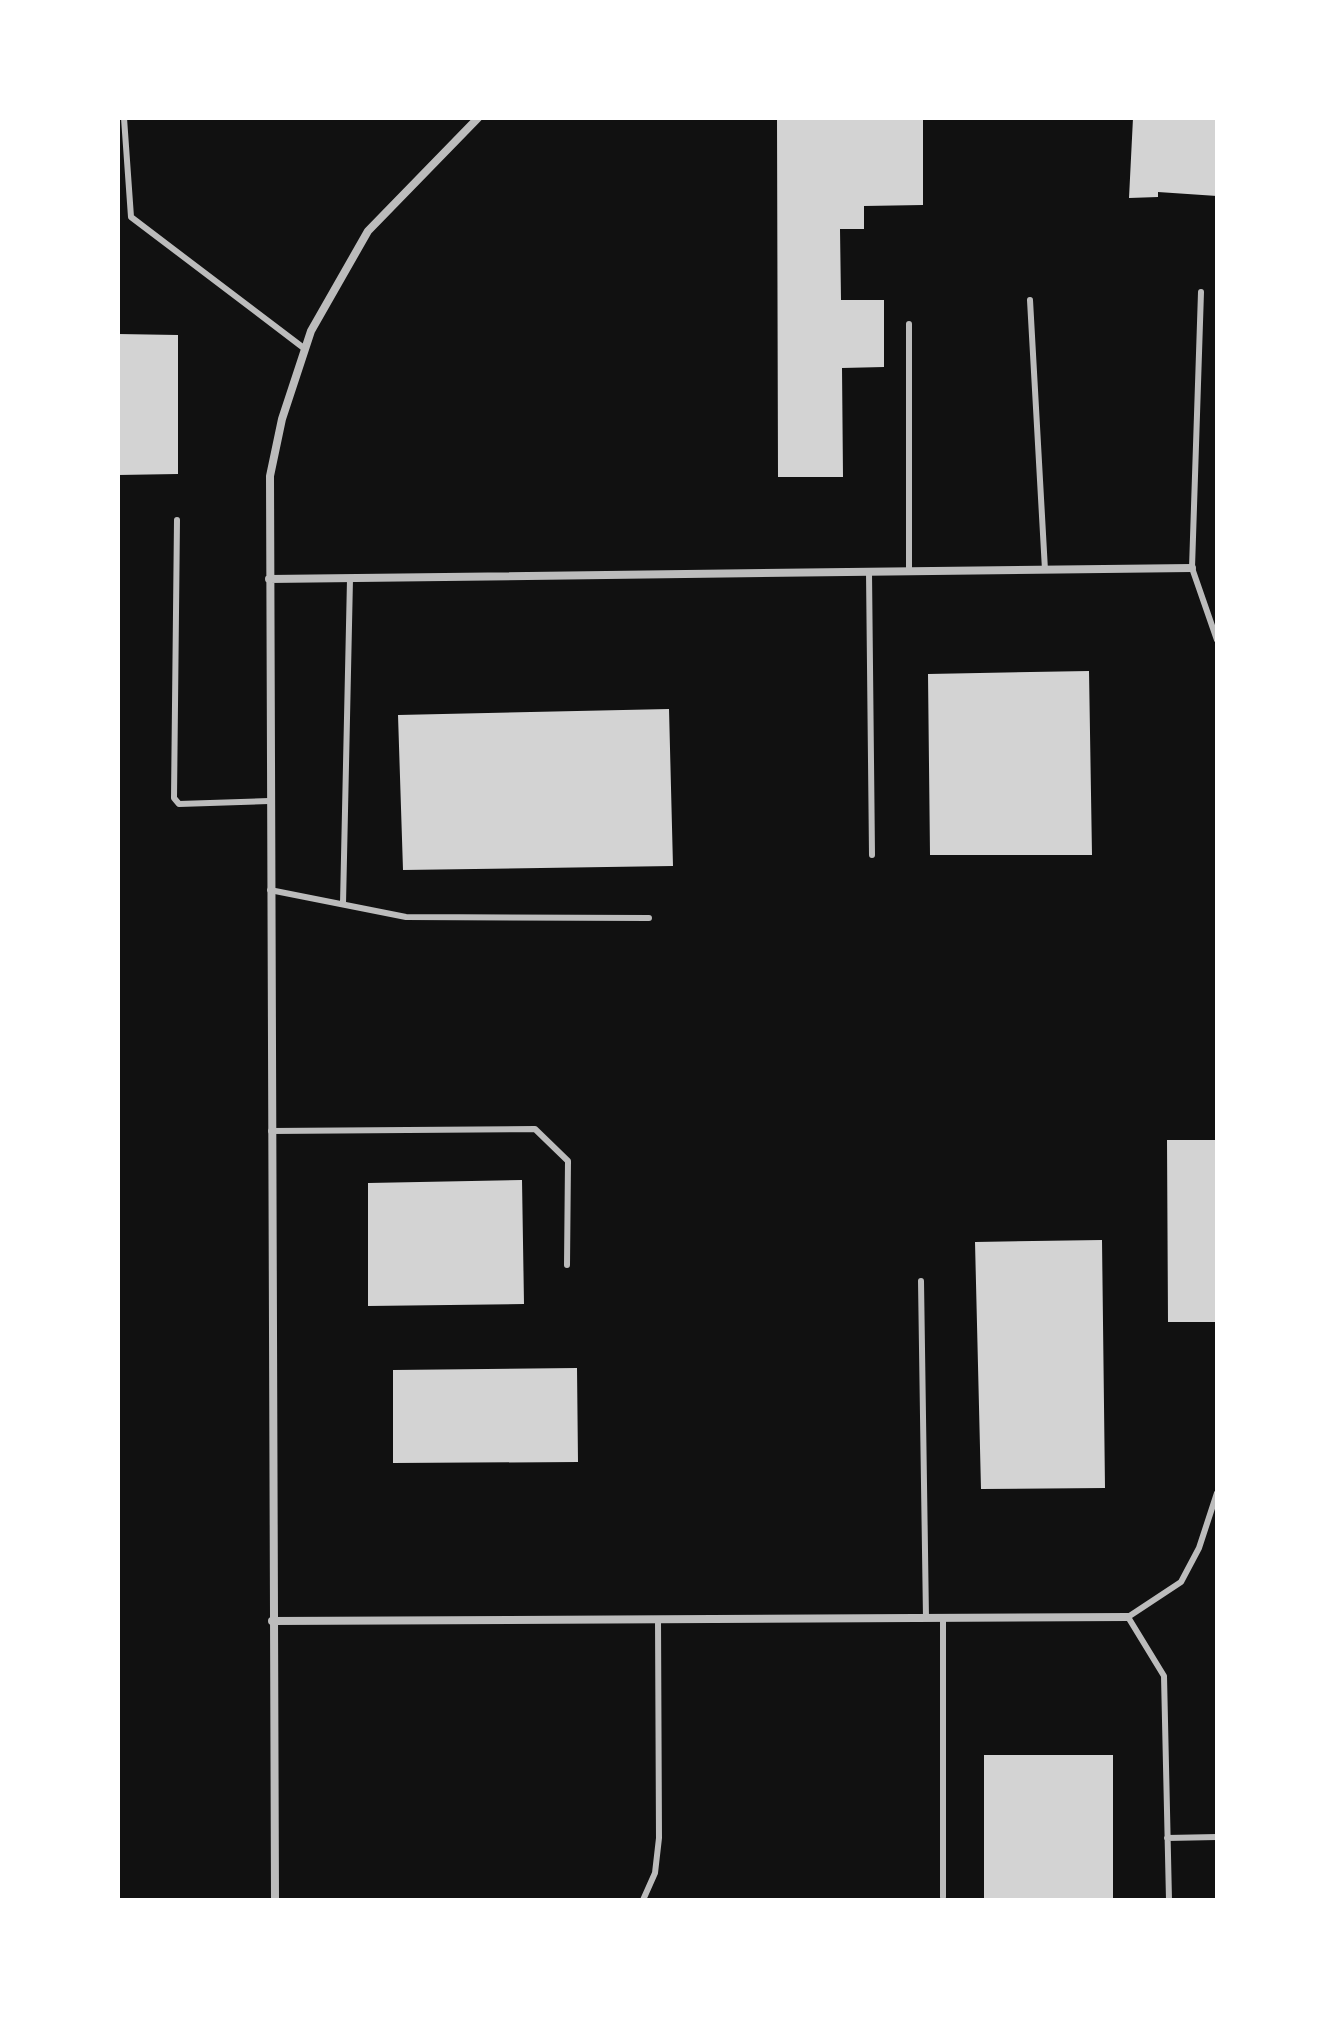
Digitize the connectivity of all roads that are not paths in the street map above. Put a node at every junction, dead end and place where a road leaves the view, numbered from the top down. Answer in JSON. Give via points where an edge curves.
{"nodes":[{"id":1,"x":124,"y":118,"type":"edge"},
{"id":2,"x":478,"y":118,"type":"edge"},
{"id":3,"x":1201,"y":292,"type":"dead end"},
{"id":4,"x":1030,"y":300,"type":"dead end"},
{"id":5,"x":909,"y":324,"type":"dead end"},
{"id":6,"x":305,"y":349,"type":"junction"},
{"id":7,"x":177,"y":520,"type":"dead end"},
{"id":8,"x":1192,"y":568,"type":"junction"},
{"id":9,"x":1045,"y":570,"type":"junction"},
{"id":10,"x":869,"y":572,"type":"junction"},
{"id":11,"x":909,"y":572,"type":"junction"},
{"id":12,"x":269,"y":579,"type":"junction"},
{"id":13,"x":350,"y":579,"type":"junction"},
{"id":14,"x":1217,"y":640,"type":"edge"},
{"id":15,"x":269,"y":801,"type":"junction"},
{"id":16,"x":872,"y":855,"type":"dead end"},
{"id":17,"x":270,"y":890,"type":"junction"},
{"id":18,"x":343,"y":904,"type":"junction"},
{"id":19,"x":649,"y":918,"type":"dead end"},
{"id":20,"x":271,"y":1131,"type":"junction"},
{"id":21,"x":567,"y":1265,"type":"dead end"},
{"id":22,"x":921,"y":1281,"type":"dead end"},
{"id":23,"x":1217,"y":1493,"type":"edge"},
{"id":24,"x":1128,"y":1617,"type":"junction"},
{"id":25,"x":926,"y":1618,"type":"junction"},
{"id":26,"x":943,"y":1618,"type":"junction"},
{"id":27,"x":658,"y":1619,"type":"junction"},
{"id":28,"x":272,"y":1621,"type":"junction"},
{"id":29,"x":1217,"y":1837,"type":"edge"},
{"id":30,"x":1167,"y":1838,"type":"junction"},
{"id":31,"x":943,"y":1897,"type":"dead end"},
{"id":32,"x":275,"y":1900,"type":"edge"},
{"id":33,"x":643,"y":1900,"type":"edge"},
{"id":34,"x":1169,"y":1900,"type":"edge"}],
"edges":[{"from":1,"to":6,"type":"lane","via":[[131,217]]},
{"from":2,"to":6,"type":"street","via":[[368,231]]},
{"from":3,"to":8,"type":"lane"},
{"from":4,"to":9,"type":"lane"},
{"from":5,"to":11,"type":"lane"},
{"from":6,"to":12,"type":"street","via":[[270,476]]},
{"from":7,"to":15,"type":"lane","via":[[174,798],[179,804]]},
{"from":8,"to":9,"type":"street"},
{"from":8,"to":14,"type":"lane"},
{"from":9,"to":11,"type":"street"},
{"from":10,"to":11,"type":"street"},
{"from":10,"to":13,"type":"street"},
{"from":10,"to":16,"type":"lane"},
{"from":12,"to":13,"type":"street"},
{"from":12,"to":15,"type":"street"},
{"from":13,"to":18,"type":"lane"},
{"from":15,"to":17,"type":"street"},
{"from":17,"to":18,"type":"lane"},
{"from":17,"to":20,"type":"street"},
{"from":18,"to":19,"type":"lane","via":[[406,917]]},
{"from":20,"to":21,"type":"lane","via":[[535,1129],[568,1161]]},
{"from":20,"to":28,"type":"street"},
{"from":22,"to":25,"type":"lane"},
{"from":23,"to":24,"type":"lane","via":[[1181,1582]]},
{"from":24,"to":26,"type":"street"},
{"from":24,"to":30,"type":"lane","via":[[1164,1676]]},
{"from":25,"to":26,"type":"street"},
{"from":25,"to":27,"type":"street"},
{"from":26,"to":31,"type":"lane"},
{"from":27,"to":28,"type":"street"},
{"from":27,"to":33,"type":"lane","via":[[659,1838],[655,1873]]},
{"from":28,"to":32,"type":"street"},
{"from":29,"to":30,"type":"lane"},
{"from":30,"to":34,"type":"lane"}]}
